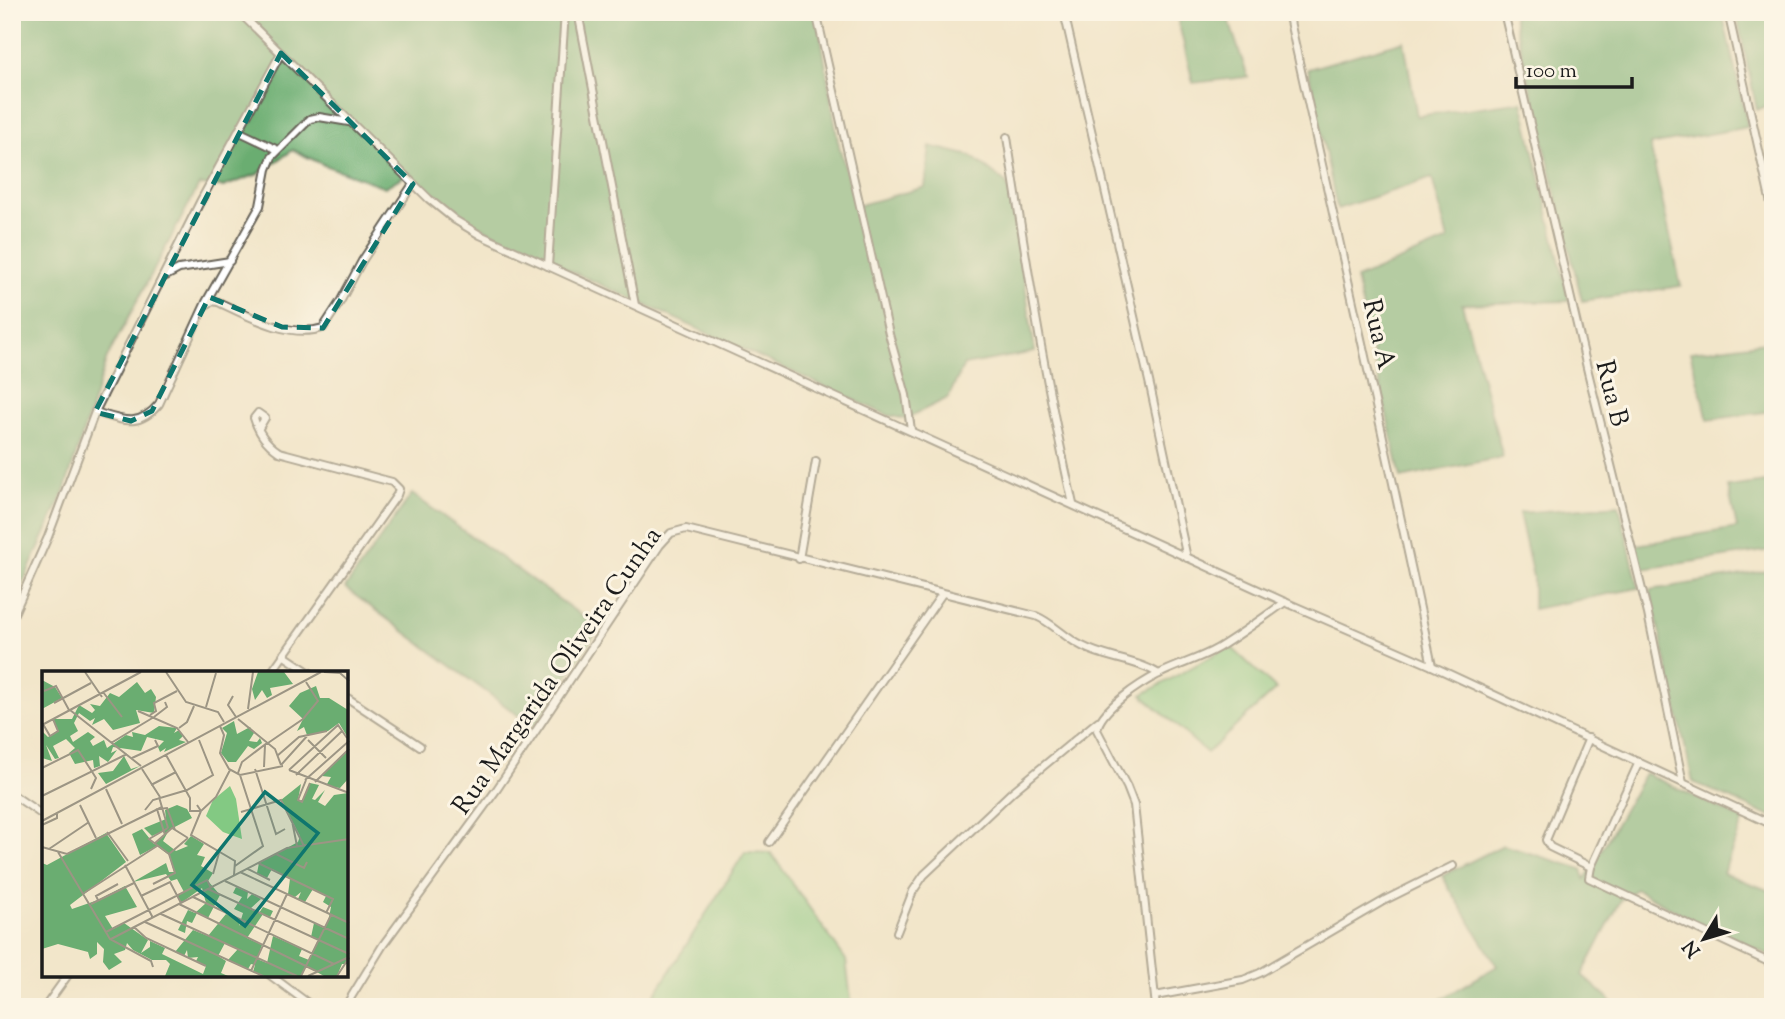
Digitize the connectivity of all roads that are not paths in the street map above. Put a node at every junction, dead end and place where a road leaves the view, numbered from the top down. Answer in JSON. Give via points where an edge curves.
{"nodes":[{"id":1,"x":239,"y":12,"type":"edge"},
{"id":2,"x":565,"y":12,"type":"edge"},
{"id":3,"x":578,"y":12,"type":"edge"},
{"id":4,"x":816,"y":12,"type":"edge"},
{"id":5,"x":1063,"y":12,"type":"edge"},
{"id":6,"x":1287,"y":12,"type":"edge"},
{"id":7,"x":1504,"y":12,"type":"edge"},
{"id":8,"x":1728,"y":12,"type":"edge"},
{"id":9,"x":281,"y":53,"type":"junction"},
{"id":10,"x":351,"y":122,"type":"junction"},
{"id":11,"x":238,"y":131,"type":"junction"},
{"id":12,"x":1007,"y":137,"type":"dead end"},
{"id":13,"x":278,"y":150,"type":"junction"},
{"id":14,"x":413,"y":184,"type":"junction"},
{"id":15,"x":1773,"y":214,"type":"edge"},
{"id":16,"x":230,"y":261,"type":"junction"},
{"id":17,"x":548,"y":265,"type":"junction"},
{"id":18,"x":161,"y":279,"type":"junction"},
{"id":19,"x":635,"y":305,"type":"junction"},
{"id":20,"x":205,"y":306,"type":"junction"},
{"id":21,"x":95,"y":412,"type":"junction"},
{"id":22,"x":259,"y":428,"type":"dead end"},
{"id":23,"x":911,"y":430,"type":"junction"},
{"id":24,"x":816,"y":461,"type":"dead end"},
{"id":25,"x":1073,"y":504,"type":"junction"},
{"id":26,"x":1187,"y":558,"type":"junction"},
{"id":27,"x":799,"y":559,"type":"junction"},
{"id":28,"x":942,"y":594,"type":"junction"},
{"id":29,"x":1285,"y":602,"type":"junction"},
{"id":30,"x":12,"y":618,"type":"edge"},
{"id":31,"x":283,"y":655,"type":"junction"},
{"id":32,"x":1432,"y":666,"type":"junction"},
{"id":33,"x":272,"y":671,"type":"edge"},
{"id":34,"x":307,"y":671,"type":"edge"},
{"id":35,"x":1159,"y":674,"type":"junction"},
{"id":36,"x":348,"y":698,"type":"edge"},
{"id":37,"x":1098,"y":721,"type":"junction"},
{"id":38,"x":1589,"y":738,"type":"junction"},
{"id":39,"x":420,"y":746,"type":"dead end"},
{"id":40,"x":1639,"y":762,"type":"junction"},
{"id":41,"x":1683,"y":783,"type":"junction"},
{"id":42,"x":12,"y":794,"type":"edge"},
{"id":43,"x":42,"y":812,"type":"edge"},
{"id":44,"x":1773,"y":825,"type":"edge"},
{"id":45,"x":769,"y":842,"type":"dead end"},
{"id":46,"x":1453,"y":866,"type":"dead end"},
{"id":47,"x":1591,"y":866,"type":"junction"},
{"id":48,"x":897,"y":932,"type":"dead end"},
{"id":49,"x":1773,"y":964,"type":"edge"},
{"id":50,"x":67,"y":977,"type":"edge"},
{"id":51,"x":273,"y":977,"type":"edge"},
{"id":52,"x":1155,"y":996,"type":"junction"},
{"id":53,"x":45,"y":1007,"type":"edge"},
{"id":54,"x":313,"y":1007,"type":"edge"},
{"id":55,"x":345,"y":1007,"type":"edge"},
{"id":56,"x":1156,"y":1007,"type":"edge"}],
"edges":[{"from":1,"to":9,"type":"street"},
{"from":2,"to":17,"type":"street"},
{"from":3,"to":19,"type":"street"},
{"from":4,"to":23,"type":"street"},
{"from":5,"to":26,"type":"street"},
{"from":6,"to":32,"type":"street","name":"Rua A"},
{"from":7,"to":41,"type":"street","name":"Rua B","via":[[1648,614]]},
{"from":8,"to":15,"type":"street"},
{"from":9,"to":10,"type":"street"},
{"from":9,"to":11,"type":"street"},
{"from":10,"to":13,"type":"street","via":[[315,117]]},
{"from":10,"to":14,"type":"street"},
{"from":11,"to":13,"type":"street"},
{"from":11,"to":18,"type":"street"},
{"from":12,"to":25,"type":"street","via":[[1035,323]]},
{"from":13,"to":16,"type":"street","via":[[267,169],[260,206]]},
{"from":14,"to":17,"type":"street","via":[[465,226]]},
{"from":14,"to":20,"type":"street","via":[[323,328],[282,327],[218,302]]},
{"from":16,"to":18,"type":"street","via":[[179,269]]},
{"from":16,"to":20,"type":"street"},
{"from":17,"to":19,"type":"street"},
{"from":18,"to":21,"type":"street"},
{"from":19,"to":23,"type":"street"},
{"from":20,"to":21,"type":"street","via":[[152,411],[131,421]]},
{"from":21,"to":30,"type":"street"},
{"from":22,"to":31,"type":"street","via":[[265,441],[279,452],[398,486],[397,495]]},
{"from":23,"to":25,"type":"street"},
{"from":24,"to":27,"type":"street"},
{"from":25,"to":26,"type":"street"},
{"from":26,"to":29,"type":"street"},
{"from":27,"to":28,"type":"street","name":"Rua Margarida Oliveira Cunha"},
{"from":27,"to":55,"type":"street","name":"Rua Margarida Oliveira Cunha","via":[[686,530],[667,537],[496,789],[383,945]]},
{"from":28,"to":35,"type":"street","name":"Rua Margarida Oliveira Cunha","via":[[1036,616],[1081,646]]},
{"from":28,"to":45,"type":"street"},
{"from":29,"to":32,"type":"street"},
{"from":29,"to":35,"type":"street","via":[[1200,659]]},
{"from":31,"to":33,"type":"street"},
{"from":31,"to":34,"type":"street"},
{"from":32,"to":38,"type":"street"},
{"from":35,"to":37,"type":"street"},
{"from":36,"to":39,"type":"street"},
{"from":37,"to":48,"type":"street","via":[[1012,792],[924,875]]},
{"from":37,"to":52,"type":"street","via":[[1097,730],[1134,805]]},
{"from":38,"to":40,"type":"street"},
{"from":38,"to":47,"type":"street","via":[[1546,840],[1550,847]]},
{"from":40,"to":41,"type":"street"},
{"from":40,"to":47,"type":"street"},
{"from":41,"to":44,"type":"street"},
{"from":42,"to":43,"type":"street"},
{"from":46,"to":52,"type":"street","via":[[1260,973]]},
{"from":47,"to":49,"type":"street","via":[[1591,880]]},
{"from":50,"to":53,"type":"street"},
{"from":51,"to":54,"type":"street"},
{"from":52,"to":56,"type":"street"}]}
